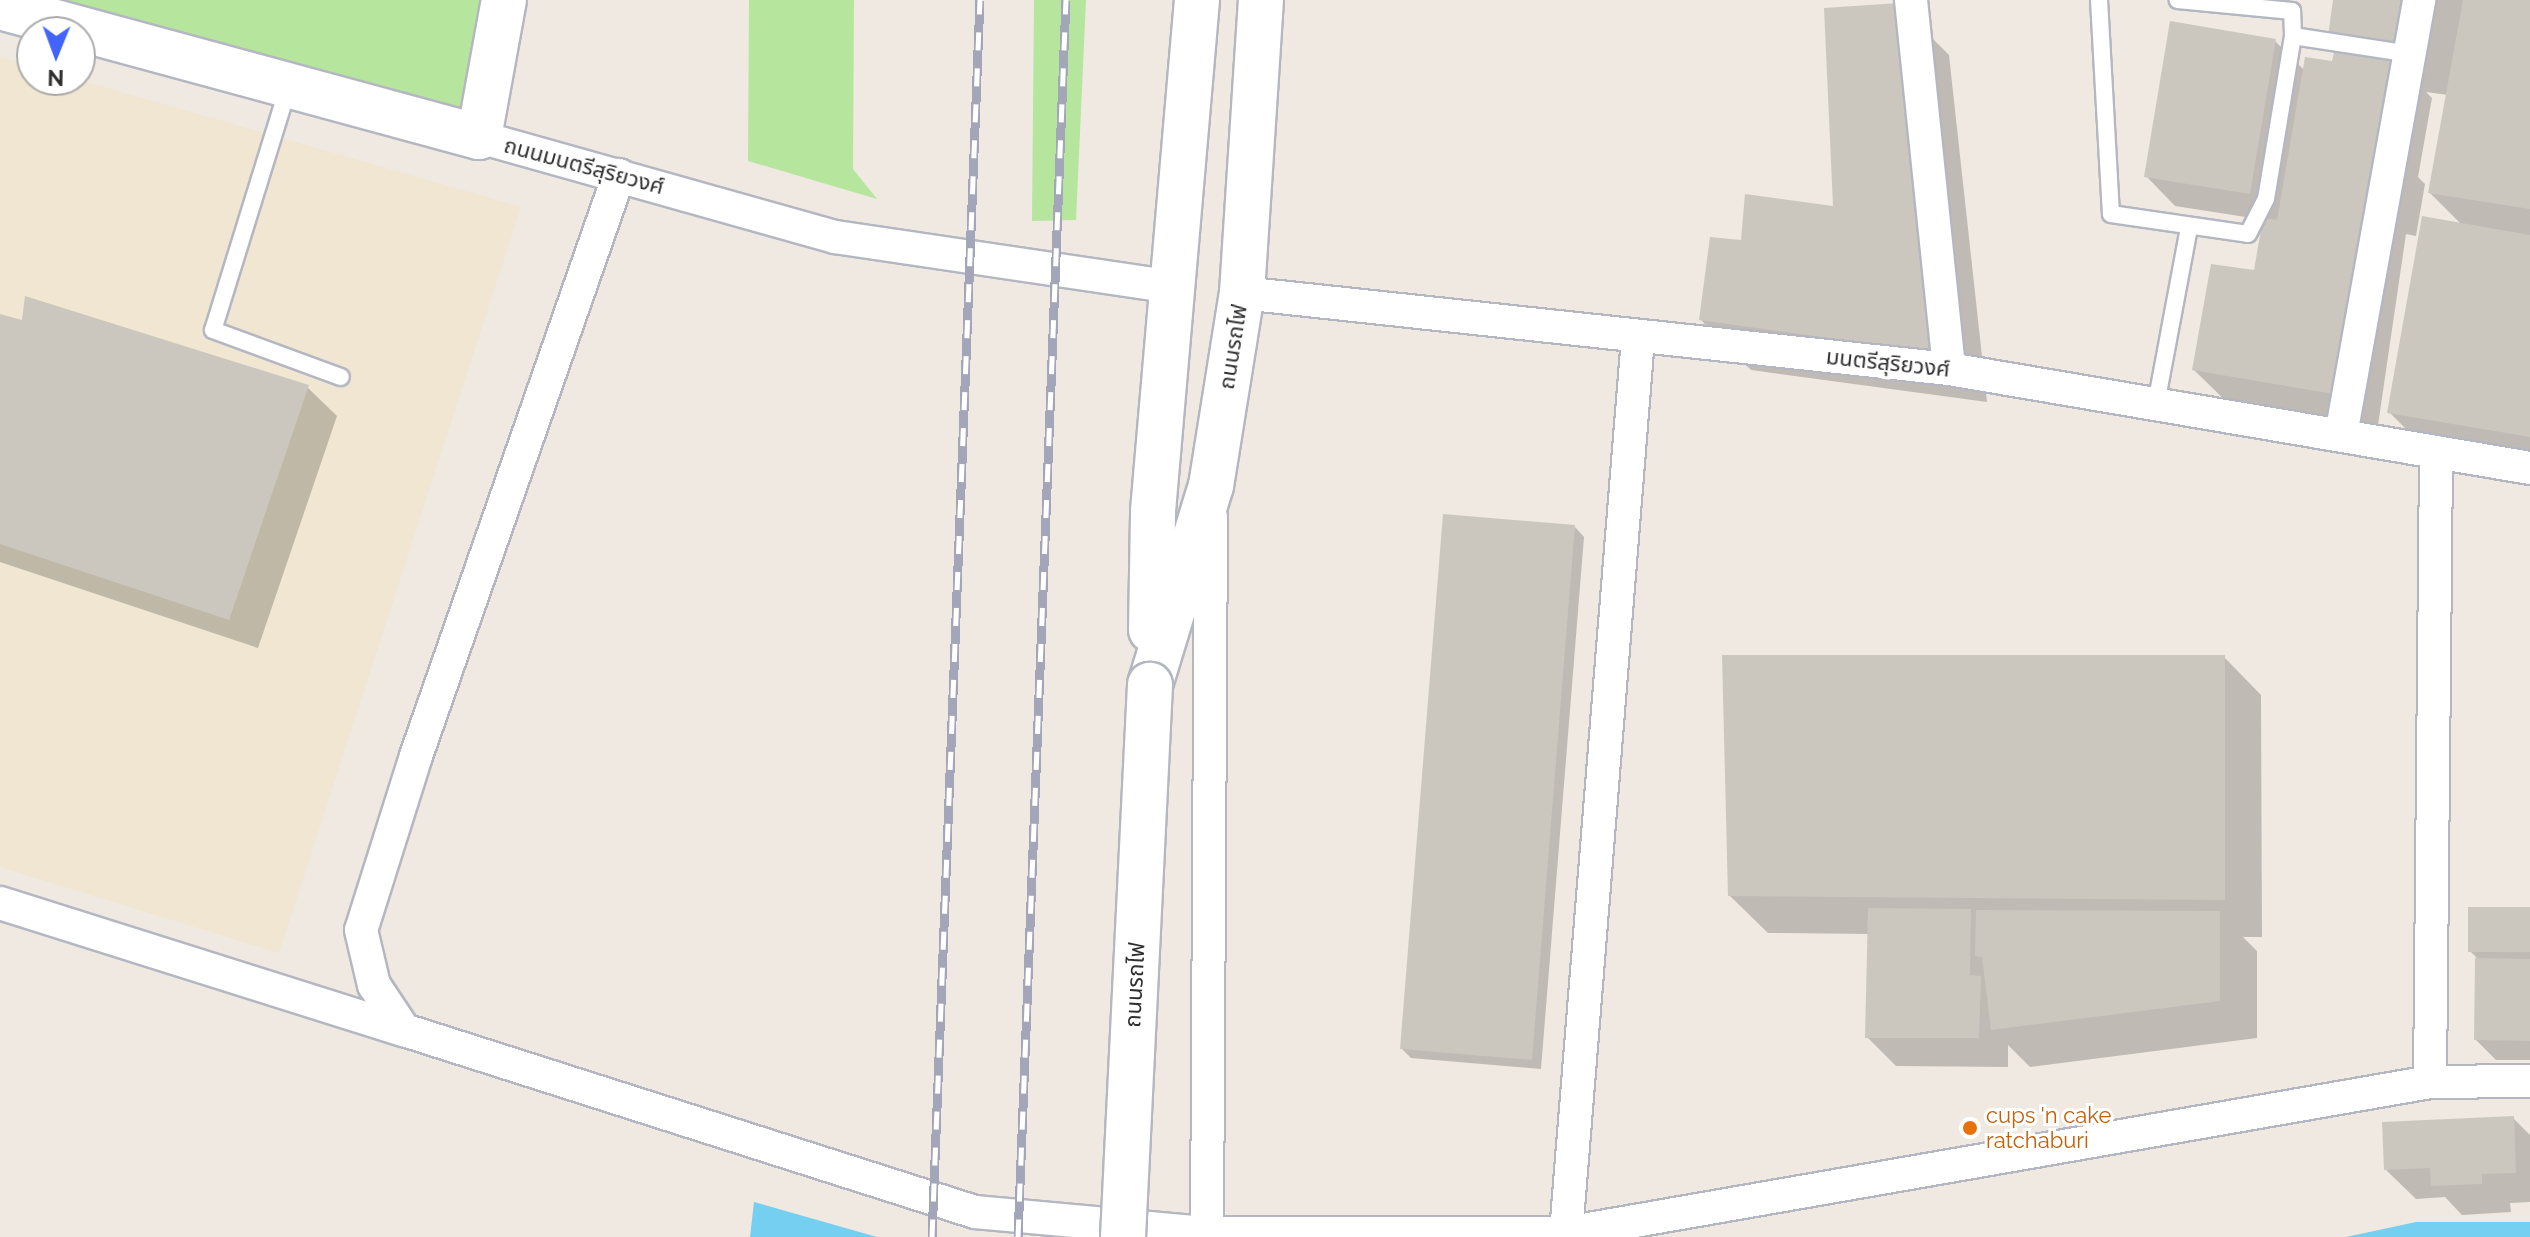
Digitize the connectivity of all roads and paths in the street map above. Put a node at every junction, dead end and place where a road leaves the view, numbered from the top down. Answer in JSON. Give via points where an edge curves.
{"nodes":[{"id":1,"x":504,"y":0,"type":"edge"},
{"id":2,"x":1197,"y":0,"type":"edge"},
{"id":3,"x":1261,"y":0,"type":"edge"},
{"id":4,"x":1911,"y":0,"type":"edge"},
{"id":5,"x":2099,"y":0,"type":"edge"},
{"id":6,"x":2178,"y":0,"type":"edge"},
{"id":7,"x":2419,"y":0,"type":"edge"},
{"id":8,"x":0,"y":7,"type":"edge"},
{"id":9,"x":2293,"y":36,"type":"junction"},
{"id":10,"x":2410,"y":54,"type":"junction"},
{"id":11,"x":288,"y":88,"type":"junction"},
{"id":12,"x":479,"y":137,"type":"junction"},
{"id":13,"x":619,"y":175,"type":"junction"},
{"id":14,"x":2189,"y":227,"type":"junction"},
{"id":15,"x":1175,"y":287,"type":"junction"},
{"id":16,"x":1242,"y":293,"type":"junction"},
{"id":17,"x":1638,"y":338,"type":"junction"},
{"id":18,"x":1949,"y":369,"type":"junction"},
{"id":19,"x":341,"y":377,"type":"dead end"},
{"id":20,"x":2156,"y":404,"type":"junction"},
{"id":21,"x":2341,"y":435,"type":"junction"},
{"id":22,"x":2436,"y":452,"type":"junction"},
{"id":23,"x":2530,"y":468,"type":"edge"},
{"id":24,"x":1211,"y":486,"type":"junction"},
{"id":25,"x":1150,"y":685,"type":"junction"},
{"id":26,"x":0,"y":903,"type":"edge"},
{"id":27,"x":404,"y":1030,"type":"junction"},
{"id":28,"x":2530,"y":1081,"type":"edge"},
{"id":29,"x":2430,"y":1082,"type":"junction"},
{"id":30,"x":1207,"y":1233,"type":"junction"},
{"id":31,"x":1566,"y":1233,"type":"junction"},
{"id":32,"x":1123,"y":1237,"type":"edge"}],
"edges":[{"from":1,"to":12,"type":"main road"},
{"from":2,"to":15,"type":"main road","name":"ถนนรถไฟ"},
{"from":3,"to":16,"type":"main road","name":"ถนนรถไฟ"},
{"from":4,"to":18,"type":"street"},
{"from":5,"to":14,"type":"lane","via":[[2111,214]]},
{"from":6,"to":9,"type":"lane","via":[[2292,11]]},
{"from":7,"to":10,"type":"street"},
{"from":8,"to":11,"type":"main road","name":"ถนนมนตรีสุริยวงศ์"},
{"from":9,"to":10,"type":"lane"},
{"from":9,"to":14,"type":"lane","via":[[2266,199],[2248,234]]},
{"from":10,"to":21,"type":"street"},
{"from":11,"to":12,"type":"main road","name":"ถนนมนตรีสุริยวงศ์"},
{"from":11,"to":19,"type":"lane","via":[[213,330]]},
{"from":12,"to":13,"type":"street","name":"ถนนมนตรีสุริยวงศ์"},
{"from":13,"to":15,"type":"street","name":"ถนนมนตรีสุริยวงศ์","via":[[807,229]]},
{"from":13,"to":27,"type":"street","via":[[416,756],[361,930],[374,985]]},
{"from":14,"to":20,"type":"lane"},
{"from":15,"to":25,"type":"main road","name":"ถนนรถไฟ","via":[[1153,511]]},
{"from":16,"to":17,"type":"street","name":"มนตรีสุริยวงศ์"},
{"from":16,"to":24,"type":"main road","name":"ถนนรถไฟ"},
{"from":17,"to":18,"type":"street","name":"มนตรีสุริยวงศ์"},
{"from":17,"to":31,"type":"street"},
{"from":18,"to":20,"type":"street","name":"มนตรีสุริยวงศ์"},
{"from":20,"to":21,"type":"street","name":"มนตรีสุริยวงศ์"},
{"from":21,"to":22,"type":"street","name":"มนตรีสุริยวงศ์"},
{"from":22,"to":23,"type":"street","name":"มนตรีสุริยวงศ์"},
{"from":22,"to":29,"type":"street"},
{"from":24,"to":25,"type":"main road","name":"ถนนรถไฟ"},
{"from":24,"to":30,"type":"street"},
{"from":25,"to":32,"type":"main road","name":"ถนนรถไฟ","bridge":true},
{"from":26,"to":27,"type":"street"},
{"from":27,"to":30,"type":"street","via":[[975,1212]]},
{"from":28,"to":29,"type":"street"},
{"from":29,"to":31,"type":"street"},
{"from":30,"to":31,"type":"street"}]}
